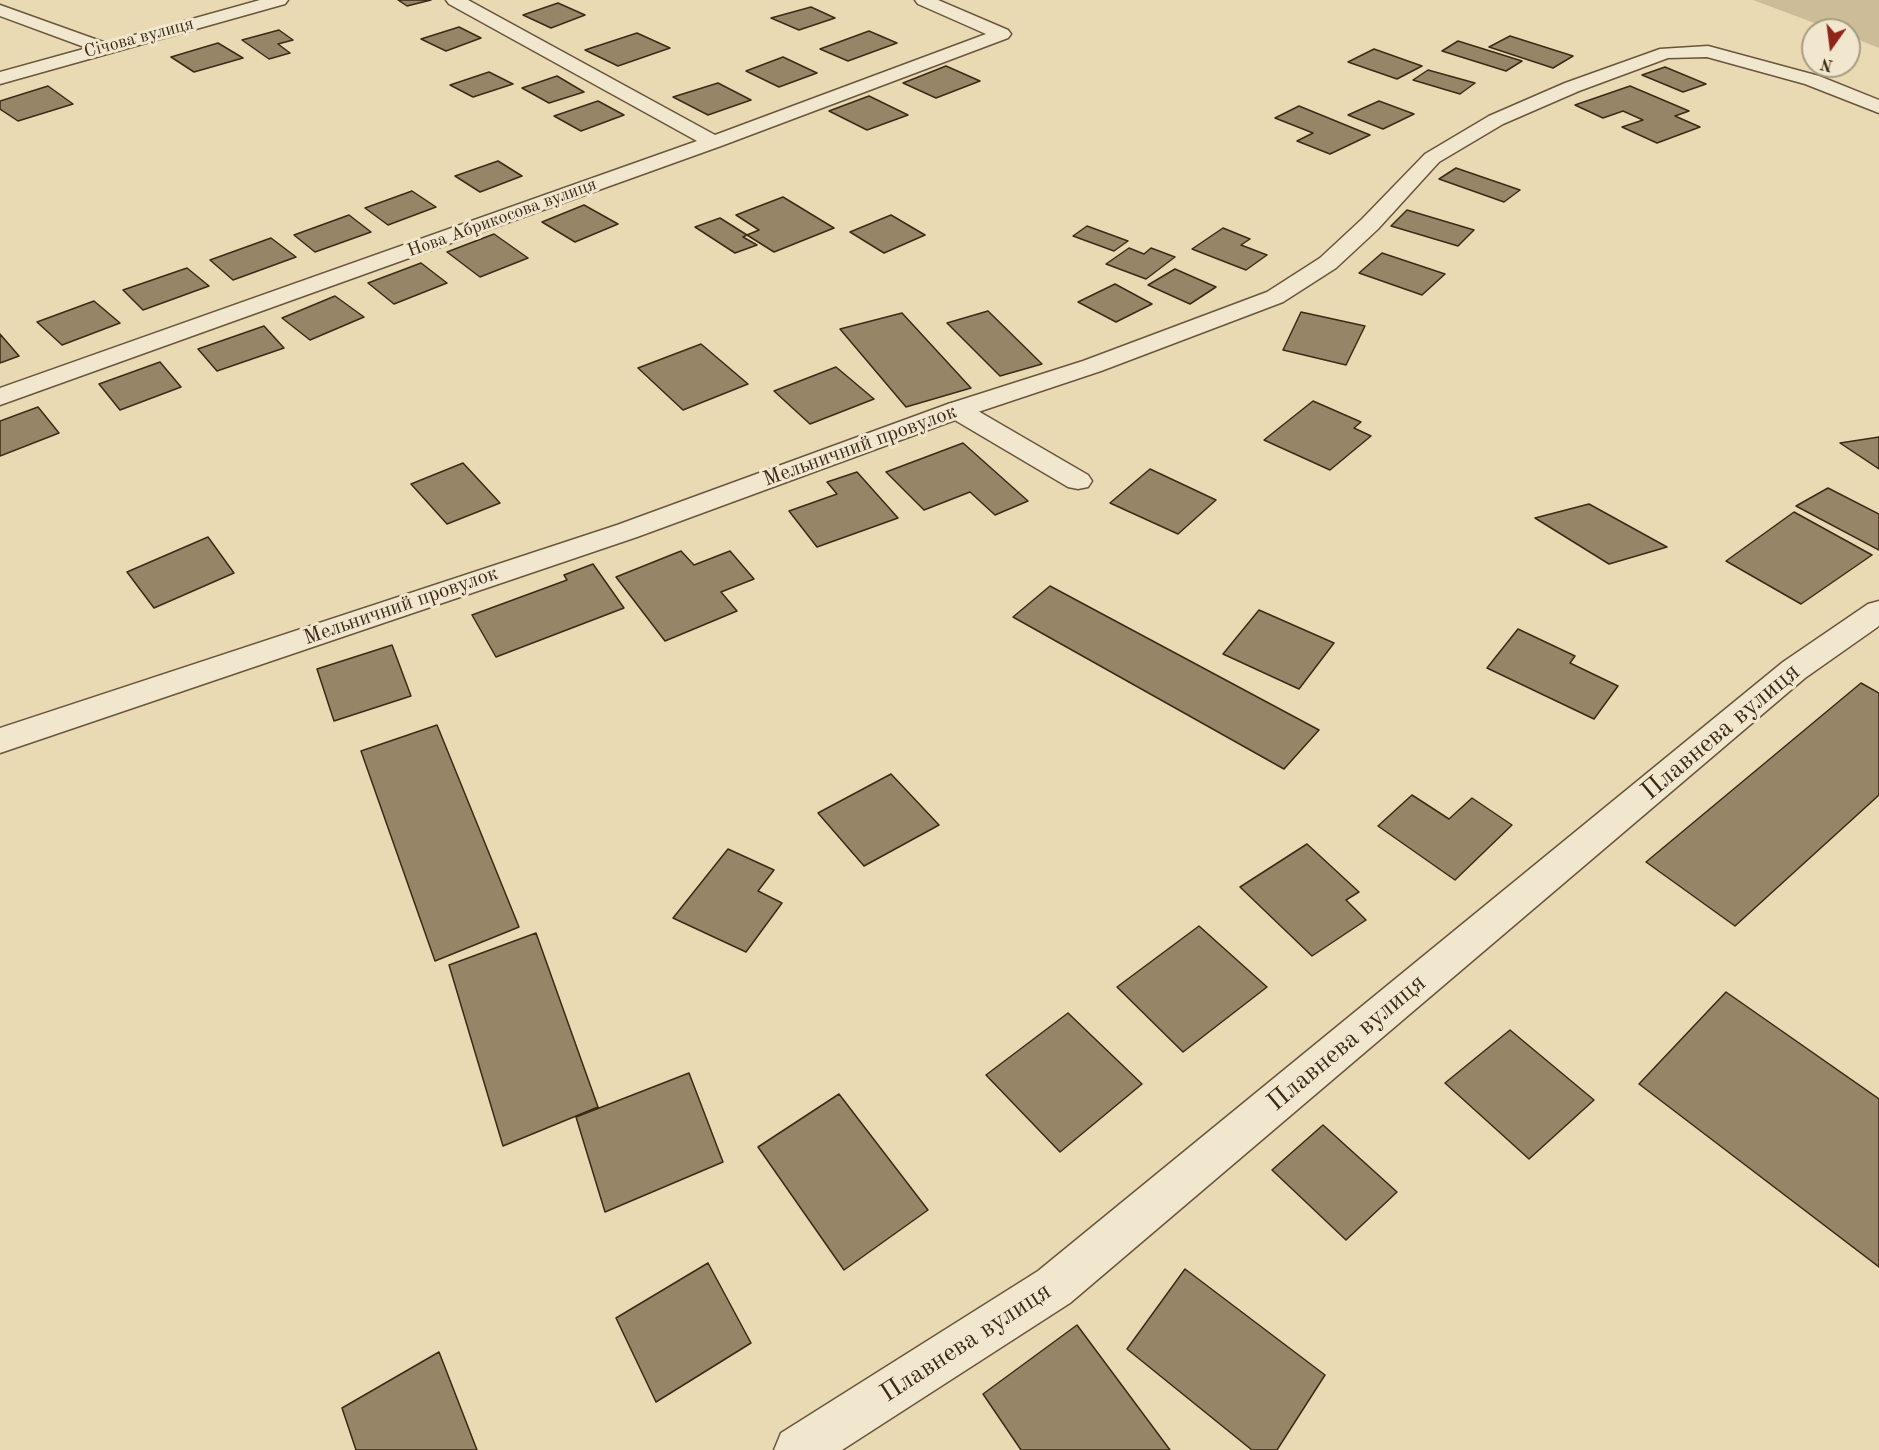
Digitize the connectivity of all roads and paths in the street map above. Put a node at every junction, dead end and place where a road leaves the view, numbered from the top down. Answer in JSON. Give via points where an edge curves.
{"nodes":[{"id":1,"x":279,"y":0,"type":"edge"},
{"id":2,"x":455,"y":0,"type":"edge"},
{"id":3,"x":924,"y":0,"type":"edge"},
{"id":4,"x":0,"y":10,"type":"edge"},
{"id":5,"x":105,"y":48,"type":"junction"},
{"id":6,"x":0,"y":78,"type":"edge"},
{"id":7,"x":1879,"y":107,"type":"edge"},
{"id":8,"x":714,"y":142,"type":"junction"},
{"id":9,"x":0,"y":397,"type":"edge"},
{"id":10,"x":957,"y":410,"type":"junction"},
{"id":11,"x":1078,"y":482,"type":"dead end"},
{"id":12,"x":1879,"y":611,"type":"edge"},
{"id":13,"x":0,"y":741,"type":"edge"},
{"id":14,"x":798,"y":1450,"type":"edge"}],
"edges":[{"from":1,"to":5,"type":"street","name":"Січова вулиця"},
{"from":2,"to":8,"type":"street"},
{"from":3,"to":8,"type":"street","name":"Нова Абрикосова вулиця","via":[[1002,34]]},
{"from":4,"to":5,"type":"street"},
{"from":5,"to":6,"type":"street","name":"Січова вулиця"},
{"from":7,"to":10,"type":"street","name":"Мельничний провулок","via":[[1812,80],[1708,51],[1666,52],[1496,120],[1432,158],[1328,263],[1275,297],[1092,366]]},
{"from":8,"to":9,"type":"street","name":"Нова Абрикосова вулиця"},
{"from":10,"to":11,"type":"street"},
{"from":10,"to":13,"type":"street","name":"Мельничний провулок","via":[[627,531]]},
{"from":12,"to":14,"type":"street","name":"Плавнева вулиця","via":[[1785,677],[1054,1287]]}]}
